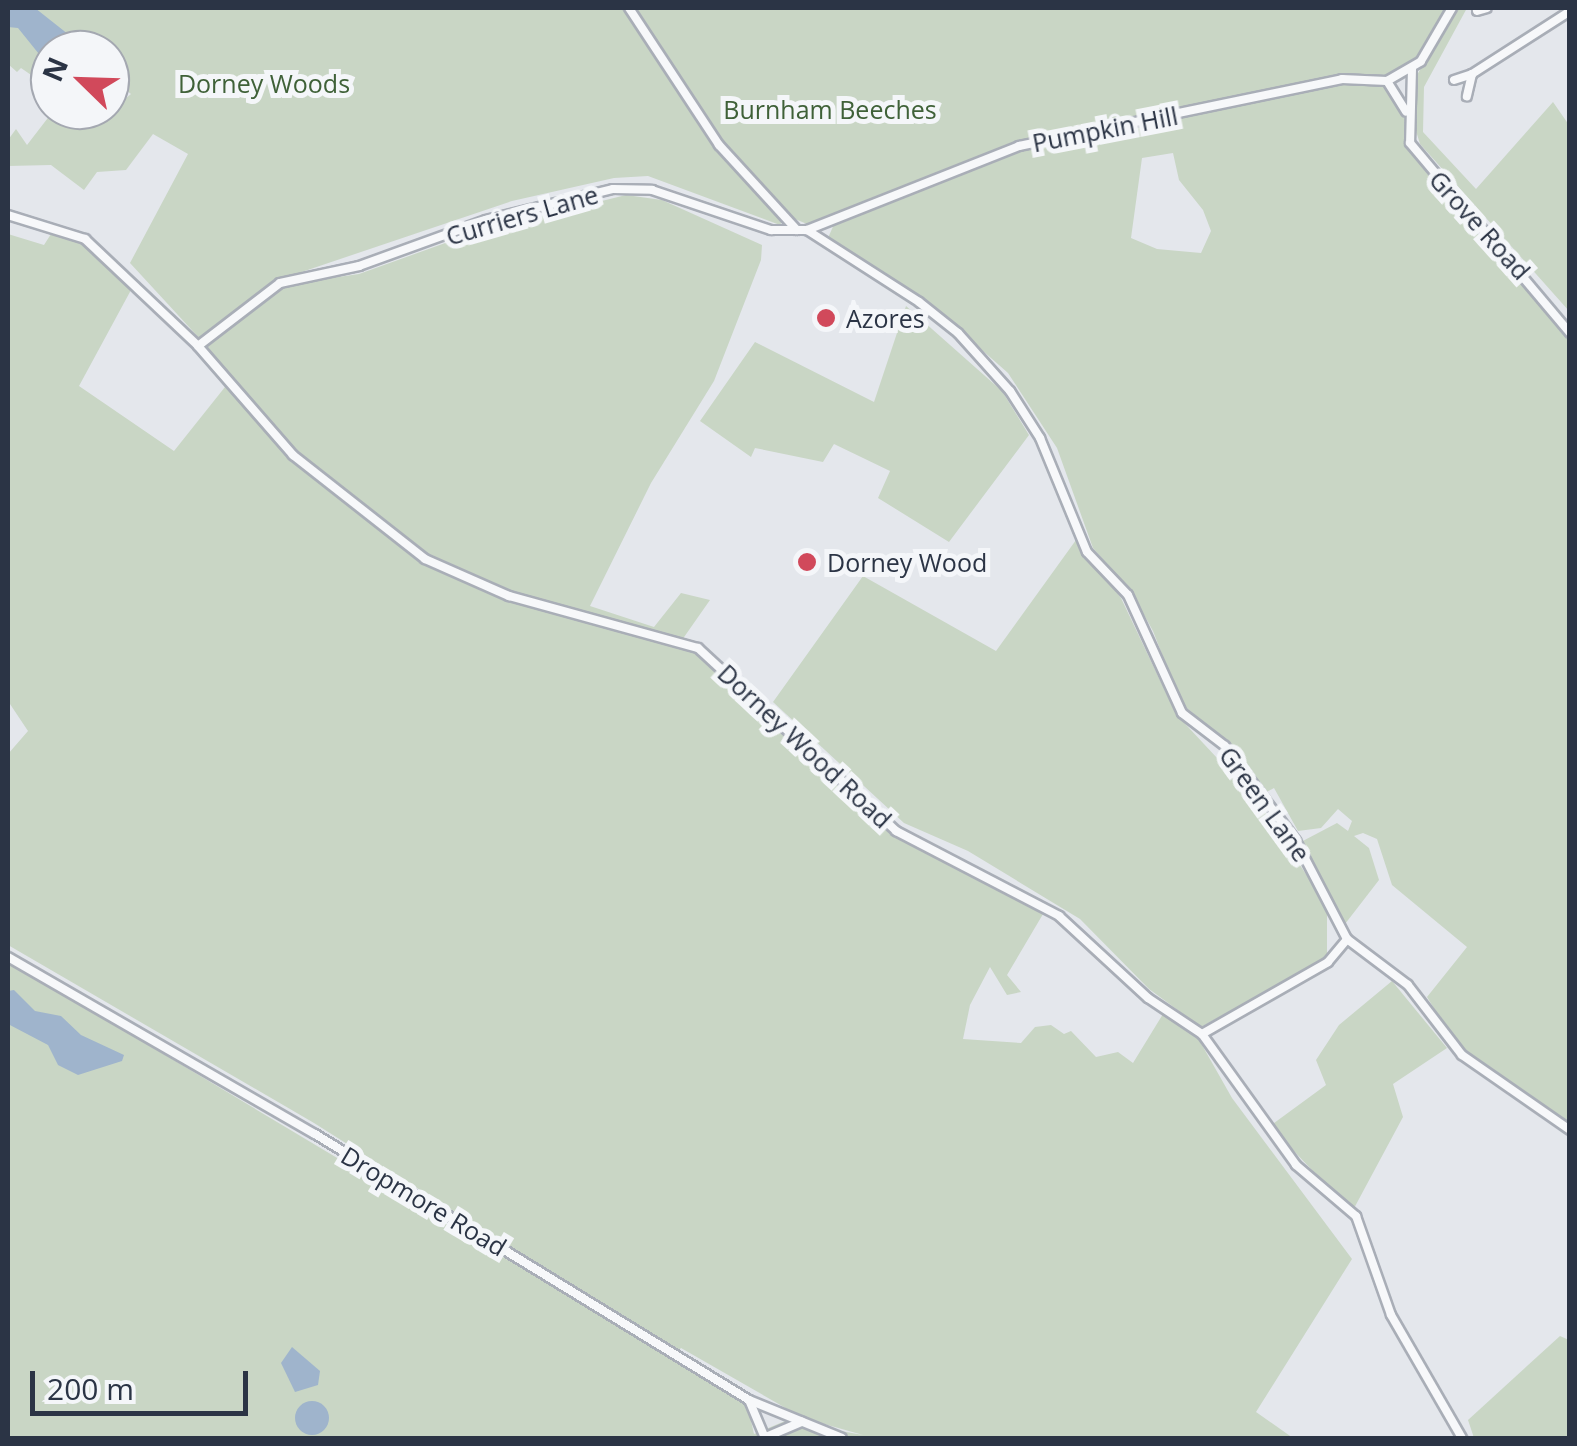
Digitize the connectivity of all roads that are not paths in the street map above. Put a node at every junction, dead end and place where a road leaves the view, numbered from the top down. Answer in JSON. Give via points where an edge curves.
{"nodes":[{"id":1,"x":629,"y":8,"type":"edge"},
{"id":2,"x":1452,"y":8,"type":"edge"},
{"id":3,"x":1570,"y":11,"type":"edge"},
{"id":4,"x":1412,"y":69,"type":"junction"},
{"id":5,"x":1472,"y":74,"type":"junction"},
{"id":6,"x":1454,"y":80,"type":"dead end"},
{"id":7,"x":1387,"y":81,"type":"junction"},
{"id":8,"x":1467,"y":96,"type":"dead end"},
{"id":9,"x":1407,"y":111,"type":"junction"},
{"id":10,"x":8,"y":215,"type":"edge"},
{"id":11,"x":797,"y":230,"type":"junction"},
{"id":12,"x":808,"y":230,"type":"junction"},
{"id":13,"x":1570,"y":333,"type":"edge"},
{"id":14,"x":198,"y":346,"type":"junction"},
{"id":15,"x":1347,"y":938,"type":"junction"},
{"id":16,"x":8,"y":957,"type":"edge"},
{"id":17,"x":1202,"y":1034,"type":"junction"},
{"id":18,"x":1570,"y":1130,"type":"edge"},
{"id":19,"x":749,"y":1400,"type":"junction"},
{"id":20,"x":802,"y":1422,"type":"junction"},
{"id":21,"x":765,"y":1438,"type":"edge"},
{"id":22,"x":842,"y":1438,"type":"edge"},
{"id":23,"x":1462,"y":1438,"type":"edge"}],
"edges":[{"from":1,"to":11,"type":"street","via":[[719,145]]},
{"from":2,"to":4,"type":"street"},
{"from":3,"to":5,"type":"street"},
{"from":4,"to":7,"type":"street","name":"Pumpkin Hill"},
{"from":4,"to":9,"type":"street","name":"Grove Road"},
{"from":5,"to":6,"type":"street"},
{"from":5,"to":8,"type":"street"},
{"from":7,"to":9,"type":"street","name":"Grove Road"},
{"from":7,"to":12,"type":"street","name":"Pumpkin Hill","via":[[1342,79],[1020,146]]},
{"from":9,"to":13,"type":"street","name":"Grove Road","via":[[1410,143],[1425,164],[1467,205]]},
{"from":10,"to":14,"type":"street","name":"Dorney Wood Road","via":[[85,239]]},
{"from":11,"to":12,"type":"street","name":"Curriers Lane"},
{"from":11,"to":14,"type":"street","name":"Curriers Lane","via":[[772,230],[652,190],[613,189],[280,283]]},
{"from":12,"to":15,"type":"street","name":"Green Lane","via":[[932,312],[1010,391],[1040,438],[1087,552],[1128,594],[1182,712],[1225,746],[1296,841]]},
{"from":14,"to":17,"type":"street","name":"Dorney Wood Road","via":[[294,455],[425,559],[509,596],[698,648],[896,831],[1059,916],[1148,998]]},
{"from":15,"to":17,"type":"street","via":[[1328,962]]},
{"from":15,"to":18,"type":"street","name":"Green Lane","via":[[1408,985],[1462,1056]]},
{"from":16,"to":19,"type":"street","name":"Dropmore Road","via":[[315,1134]]},
{"from":17,"to":23,"type":"street","name":"Dorney Wood Road","via":[[1296,1164],[1356,1216],[1391,1315]]},
{"from":19,"to":20,"type":"street","name":"Dropmore Road"},
{"from":19,"to":21,"type":"street"},
{"from":20,"to":21,"type":"street"},
{"from":20,"to":22,"type":"street","name":"Dropmore Road"}]}
